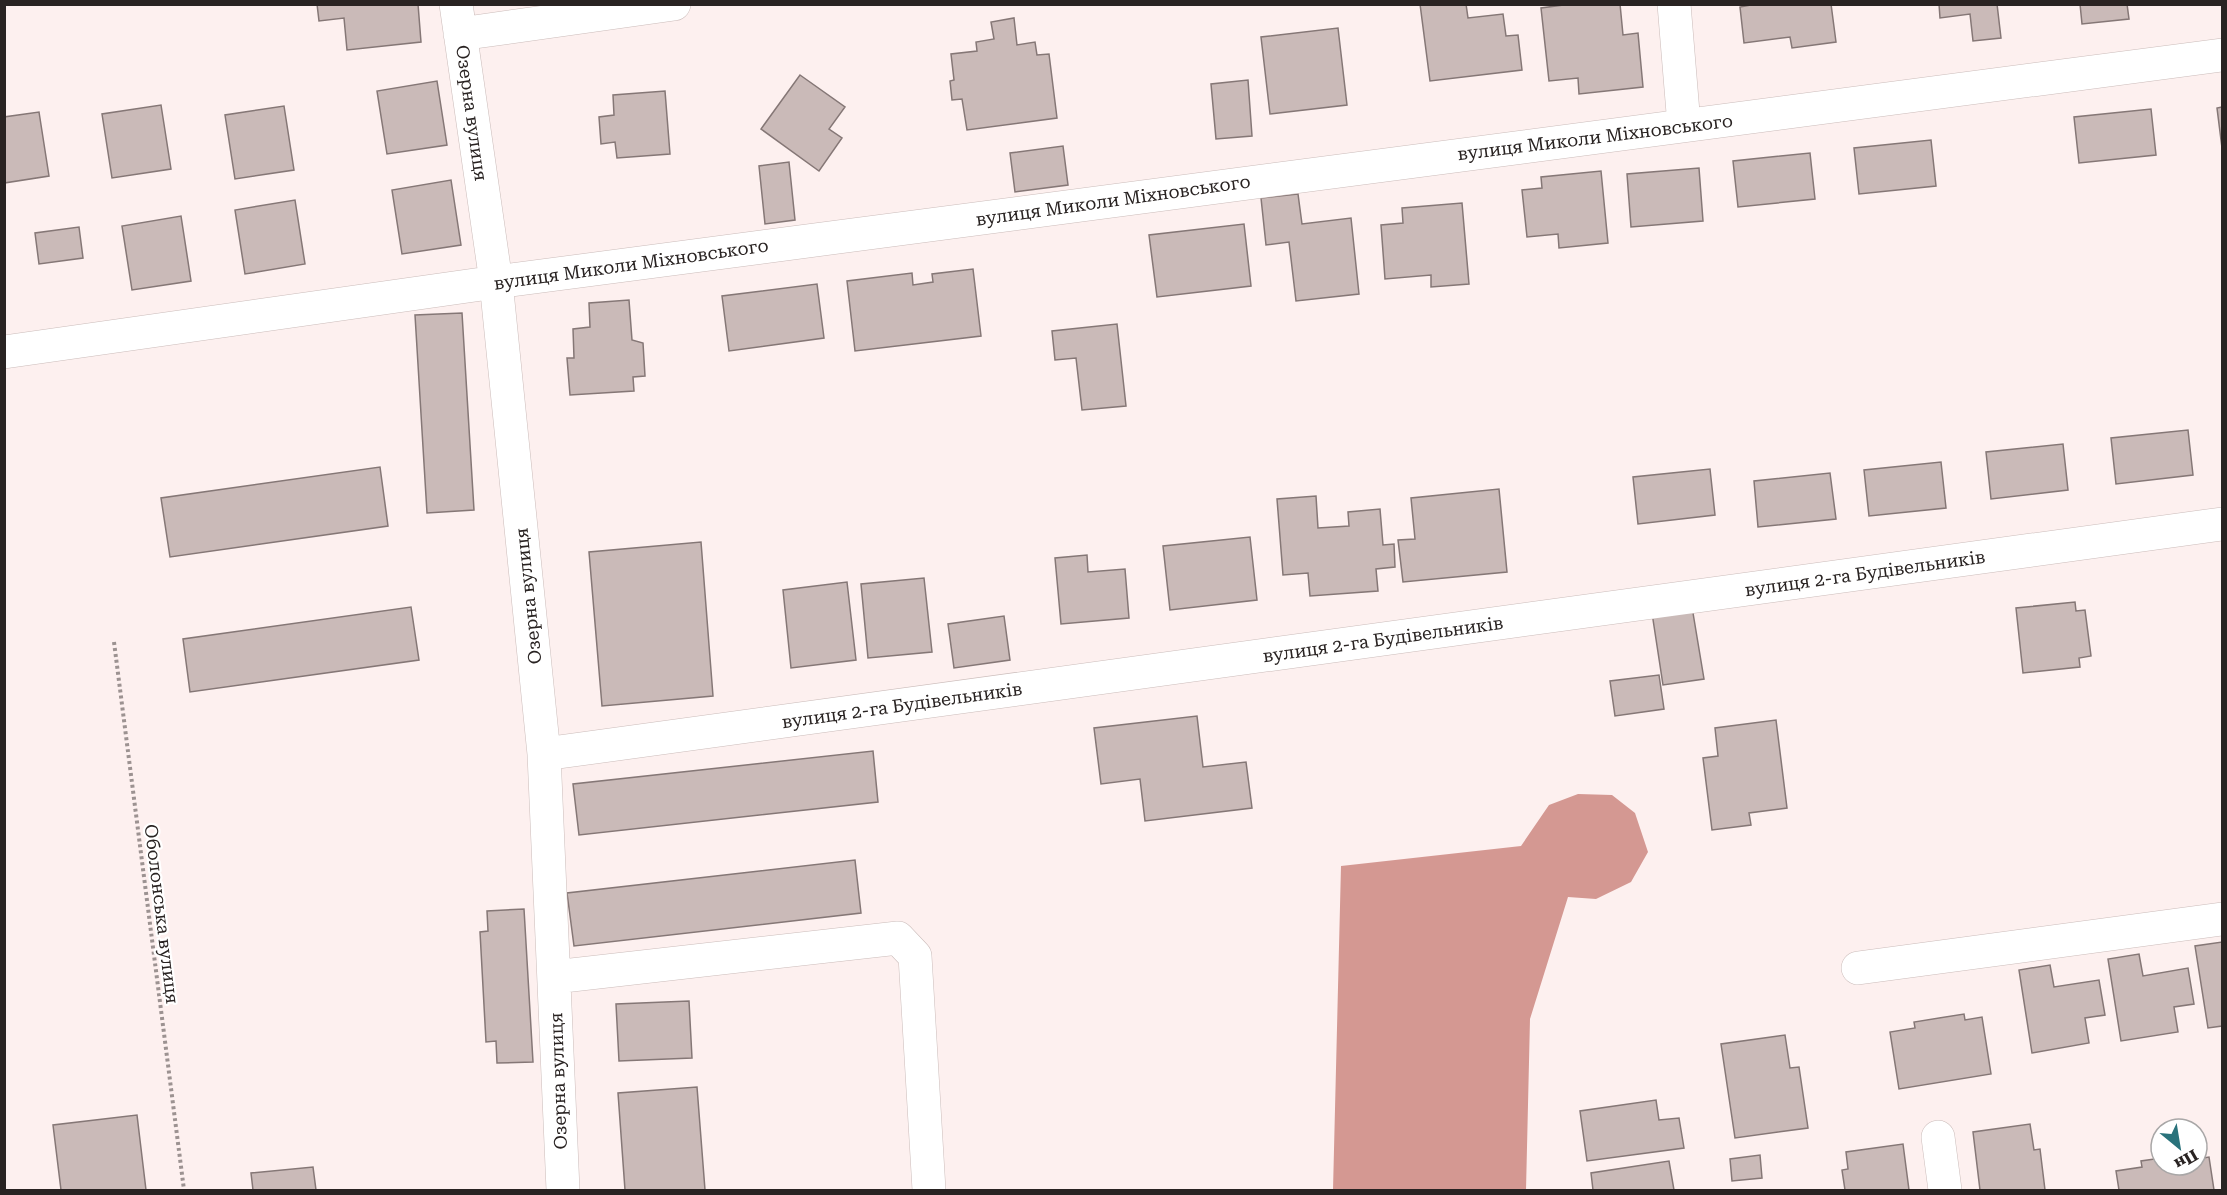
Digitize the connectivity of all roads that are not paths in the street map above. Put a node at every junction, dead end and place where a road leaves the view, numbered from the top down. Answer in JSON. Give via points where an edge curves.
{"nodes":[{"id":1,"x":674,"y":4,"type":"edge"},
{"id":2,"x":1674,"y":4,"type":"edge"},
{"id":3,"x":458,"y":19,"type":"edge"},
{"id":4,"x":2223,"y":55,"type":"edge"},
{"id":5,"x":1684,"y":125,"type":"junction"},
{"id":6,"x":496,"y":282,"type":"junction"},
{"id":7,"x":4,"y":352,"type":"edge"},
{"id":8,"x":2223,"y":524,"type":"edge"},
{"id":9,"x":544,"y":754,"type":"junction"},
{"id":10,"x":2223,"y":919,"type":"edge"},
{"id":11,"x":1858,"y":968,"type":"dead end"},
{"id":12,"x":554,"y":976,"type":"junction"},
{"id":13,"x":1938,"y":1137,"type":"dead end"},
{"id":14,"x":563,"y":1191,"type":"edge"},
{"id":15,"x":929,"y":1191,"type":"edge"},
{"id":16,"x":1945,"y":1191,"type":"edge"}],
"edges":[{"from":1,"to":3,"type":"street"},
{"from":2,"to":5,"type":"street"},
{"from":3,"to":6,"type":"street","name":"Озерна вулиця"},
{"from":4,"to":5,"type":"street","name":"вулиця Миколи Міхновського"},
{"from":5,"to":6,"type":"street","name":"вулиця Миколи Міхновського"},
{"from":6,"to":7,"type":"street","name":"вулиця Миколи Міхновського"},
{"from":6,"to":9,"type":"street","name":"Озерна вулиця"},
{"from":8,"to":9,"type":"street","name":"вулиця 2-га Будівельників"},
{"from":9,"to":12,"type":"street","name":"Озерна вулиця"},
{"from":10,"to":11,"type":"street"},
{"from":12,"to":14,"type":"street","name":"Озерна вулиця"},
{"from":12,"to":15,"type":"street","via":[[898,938],[915,956]]},
{"from":13,"to":16,"type":"street"}]}
